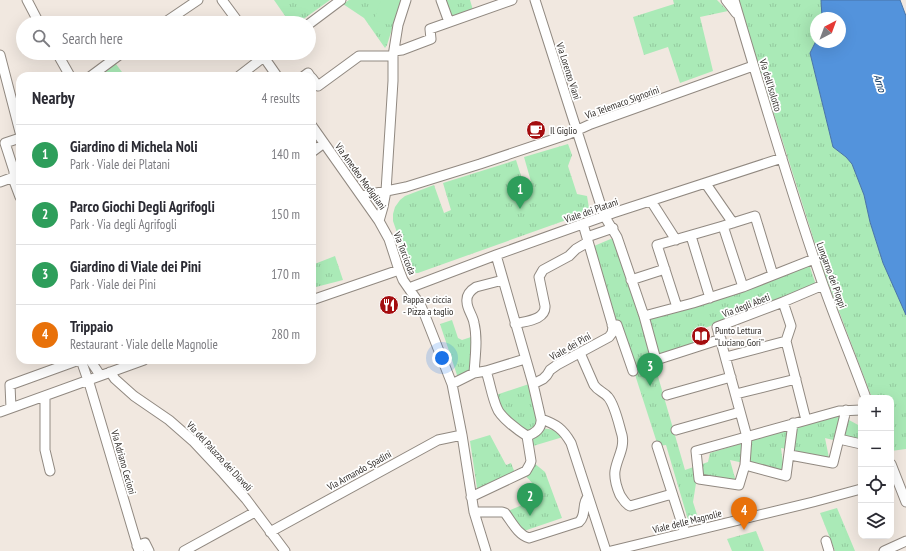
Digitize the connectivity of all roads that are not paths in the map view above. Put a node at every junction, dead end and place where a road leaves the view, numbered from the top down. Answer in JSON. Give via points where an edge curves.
{"nodes":[{"id":1,"x":26,"y":0,"type":"edge"},
{"id":2,"x":198,"y":0,"type":"edge"},
{"id":3,"x":222,"y":0,"type":"edge"},
{"id":4,"x":341,"y":0,"type":"edge"},
{"id":5,"x":406,"y":0,"type":"edge"},
{"id":6,"x":441,"y":0,"type":"edge"},
{"id":7,"x":512,"y":0,"type":"edge"},
{"id":8,"x":535,"y":0,"type":"edge"},
{"id":9,"x":726,"y":0,"type":"edge"},
{"id":10,"x":734,"y":0,"type":"edge"},
{"id":11,"x":35,"y":16,"type":"edge"},
{"id":12,"x":174,"y":16,"type":"edge"},
{"id":13,"x":234,"y":16,"type":"edge"},
{"id":14,"x":739,"y":17,"type":"junction"},
{"id":15,"x":316,"y":19,"type":"edge"},
{"id":16,"x":449,"y":22,"type":"junction"},
{"id":17,"x":393,"y":53,"type":"junction"},
{"id":18,"x":0,"y":54,"type":"edge"},
{"id":19,"x":61,"y":60,"type":"edge"},
{"id":20,"x":113,"y":60,"type":"edge"},
{"id":21,"x":257,"y":60,"type":"edge"},
{"id":22,"x":268,"y":60,"type":"edge"},
{"id":23,"x":753,"y":66,"type":"junction"},
{"id":24,"x":68,"y":72,"type":"edge"},
{"id":25,"x":96,"y":72,"type":"edge"},
{"id":26,"x":244,"y":72,"type":"edge"},
{"id":27,"x":275,"y":72,"type":"edge"},
{"id":28,"x":316,"y":83,"type":"edge"},
{"id":29,"x":16,"y":110,"type":"edge"},
{"id":30,"x":577,"y":130,"type":"junction"},
{"id":31,"x":316,"y":132,"type":"edge"},
{"id":32,"x":16,"y":139,"type":"edge"},
{"id":33,"x":324,"y":143,"type":"junction"},
{"id":34,"x":316,"y":149,"type":"edge"},
{"id":35,"x":782,"y":158,"type":"junction"},
{"id":36,"x":16,"y":174,"type":"edge"},
{"id":37,"x":16,"y":176,"type":"edge"},
{"id":38,"x":0,"y":182,"type":"edge"},
{"id":39,"x":706,"y":184,"type":"junction"},
{"id":40,"x":406,"y":187,"type":"junction"},
{"id":41,"x":386,"y":191,"type":"junction"},
{"id":42,"x":362,"y":196,"type":"junction"},
{"id":43,"x":651,"y":201,"type":"junction"},
{"id":44,"x":384,"y":205,"type":"junction"},
{"id":45,"x":605,"y":216,"type":"junction"},
{"id":46,"x":379,"y":221,"type":"junction"},
{"id":47,"x":733,"y":223,"type":"junction"},
{"id":48,"x":583,"y":224,"type":"junction"},
{"id":49,"x":723,"y":226,"type":"junction"},
{"id":50,"x":613,"y":228,"type":"junction"},
{"id":51,"x":691,"y":236,"type":"junction"},
{"id":52,"x":588,"y":239,"type":"junction"},
{"id":53,"x":676,"y":240,"type":"junction"},
{"id":54,"x":496,"y":255,"type":"junction"},
{"id":55,"x":814,"y":259,"type":"junction"},
{"id":56,"x":665,"y":269,"type":"junction"},
{"id":57,"x":399,"y":270,"type":"junction"},
{"id":58,"x":773,"y":275,"type":"junction"},
{"id":59,"x":503,"y":280,"type":"junction"},
{"id":60,"x":631,"y":280,"type":"junction"},
{"id":61,"x":824,"y":285,"type":"junction"},
{"id":62,"x":743,"y":287,"type":"junction"},
{"id":63,"x":409,"y":288,"type":"junction"},
{"id":64,"x":710,"y":298,"type":"junction"},
{"id":65,"x":316,"y":299,"type":"edge"},
{"id":66,"x":783,"y":302,"type":"junction"},
{"id":67,"x":677,"y":307,"type":"junction"},
{"id":68,"x":644,"y":316,"type":"junction"},
{"id":69,"x":515,"y":324,"type":"junction"},
{"id":70,"x":612,"y":325,"type":"junction"},
{"id":71,"x":721,"y":339,"type":"junction"},
{"id":72,"x":786,"y":340,"type":"junction"},
{"id":73,"x":580,"y":352,"type":"junction"},
{"id":74,"x":726,"y":357,"type":"junction"},
{"id":75,"x":525,"y":359,"type":"junction"},
{"id":76,"x":69,"y":364,"type":"edge"},
{"id":77,"x":82,"y":364,"type":"edge"},
{"id":78,"x":93,"y":364,"type":"edge"},
{"id":79,"x":133,"y":364,"type":"edge"},
{"id":80,"x":486,"y":371,"type":"junction"},
{"id":81,"x":633,"y":371,"type":"dead end"},
{"id":82,"x":110,"y":372,"type":"junction"},
{"id":83,"x":474,"y":373,"type":"junction"},
{"id":84,"x":100,"y":375,"type":"junction"},
{"id":85,"x":731,"y":377,"type":"junction"},
{"id":86,"x":796,"y":378,"type":"junction"},
{"id":87,"x":88,"y":380,"type":"junction"},
{"id":88,"x":452,"y":384,"type":"junction"},
{"id":89,"x":533,"y":384,"type":"junction"},
{"id":90,"x":736,"y":394,"type":"junction"},
{"id":91,"x":667,"y":395,"type":"dead end"},
{"id":92,"x":865,"y":395,"type":"edge"},
{"id":93,"x":45,"y":396,"type":"junction"},
{"id":94,"x":11,"y":408,"type":"junction"},
{"id":95,"x":846,"y":410,"type":"junction"},
{"id":96,"x":858,"y":410,"type":"edge"},
{"id":97,"x":0,"y":412,"type":"edge"},
{"id":98,"x":740,"y":412,"type":"junction"},
{"id":99,"x":541,"y":419,"type":"junction"},
{"id":100,"x":806,"y":420,"type":"junction"},
{"id":101,"x":793,"y":424,"type":"junction"},
{"id":102,"x":676,"y":430,"type":"dead end"},
{"id":103,"x":462,"y":435,"type":"junction"},
{"id":104,"x":527,"y":436,"type":"junction"},
{"id":105,"x":747,"y":437,"type":"junction"},
{"id":106,"x":839,"y":438,"type":"junction"},
{"id":107,"x":858,"y":443,"type":"edge"},
{"id":108,"x":657,"y":446,"type":"dead end"},
{"id":109,"x":790,"y":455,"type":"junction"},
{"id":110,"x":745,"y":466,"type":"junction"},
{"id":111,"x":50,"y":472,"type":"dead end"},
{"id":112,"x":894,"y":480,"type":"edge"},
{"id":113,"x":858,"y":490,"type":"edge"},
{"id":114,"x":672,"y":494,"type":"junction"},
{"id":115,"x":471,"y":497,"type":"junction"},
{"id":116,"x":588,"y":497,"type":"junction"},
{"id":117,"x":906,"y":502,"type":"edge"},
{"id":118,"x":255,"y":512,"type":"junction"},
{"id":119,"x":474,"y":512,"type":"junction"},
{"id":120,"x":270,"y":532,"type":"junction"},
{"id":121,"x":685,"y":533,"type":"junction"},
{"id":122,"x":826,"y":541,"type":"dead end"},
{"id":123,"x":906,"y":541,"type":"edge"},
{"id":124,"x":138,"y":548,"type":"edge"},
{"id":125,"x":150,"y":551,"type":"edge"},
{"id":126,"x":184,"y":551,"type":"edge"},
{"id":127,"x":285,"y":551,"type":"edge"},
{"id":128,"x":486,"y":551,"type":"edge"},
{"id":129,"x":606,"y":551,"type":"edge"},
{"id":130,"x":611,"y":551,"type":"edge"},
{"id":131,"x":829,"y":551,"type":"edge"},
{"id":132,"x":884,"y":551,"type":"edge"}],
"edges":[{"from":1,"to":11,"type":"street"},
{"from":2,"to":12,"type":"street"},
{"from":3,"to":13,"type":"street"},
{"from":4,"to":15,"type":"street"},
{"from":5,"to":17,"type":"street"},
{"from":6,"to":16,"type":"street"},
{"from":7,"to":16,"type":"street"},
{"from":8,"to":30,"type":"street","name":"Via Lorenzo Viani"},
{"from":9,"to":14,"type":"street","name":"Via dell'Isolotto"},
{"from":10,"to":14,"type":"street","name":"Via dell'Isolotto"},
{"from":14,"to":23,"type":"street","name":"Via dell'Isolotto"},
{"from":16,"to":17,"type":"street","via":[[430,29],[431,39]]},
{"from":17,"to":28,"type":"street","via":[[359,56],[318,86]]},
{"from":17,"to":41,"type":"street"},
{"from":18,"to":29,"type":"street"},
{"from":19,"to":24,"type":"street"},
{"from":20,"to":25,"type":"street"},
{"from":21,"to":26,"type":"street"},
{"from":22,"to":27,"type":"street"},
{"from":23,"to":30,"type":"street","name":"Via Telemaco Signorini"},
{"from":23,"to":35,"type":"street","name":"Via dell'Isolotto"},
{"from":30,"to":40,"type":"street","name":"Via Telemaco Signorini"},
{"from":30,"to":45,"type":"street","name":"Via Lorenzo Viani"},
{"from":31,"to":33,"type":"street","name":"Via Amedeo Modigliani"},
{"from":32,"to":36,"type":"street","via":[[5,143]]},
{"from":33,"to":34,"type":"street","name":"Via Amedeo Modigliani"},
{"from":33,"to":42,"type":"street","name":"Via Amedeo Modigliani"},
{"from":35,"to":39,"type":"street","name":"Viale dei Platani"},
{"from":35,"to":55,"type":"street","name":"Lungarno dei Pioppi"},
{"from":37,"to":38,"type":"street"},
{"from":39,"to":43,"type":"street","name":"Viale dei Platani"},
{"from":39,"to":47,"type":"street"},
{"from":40,"to":41,"type":"street","name":"Via Telemaco Signorini"},
{"from":40,"to":44,"type":"street","name":"Via Telemaco Signorini"},
{"from":41,"to":42,"type":"street","name":"Via Telemaco Signorini"},
{"from":41,"to":44,"type":"street"},
{"from":42,"to":46,"type":"street","name":"Via Amedeo Modigliani"},
{"from":43,"to":45,"type":"street","name":"Viale dei Platani"},
{"from":43,"to":53,"type":"street"},
{"from":44,"to":46,"type":"street"},
{"from":45,"to":48,"type":"street","name":"Viale dei Platani"},
{"from":45,"to":50,"type":"street"},
{"from":46,"to":57,"type":"street","name":"Via Torcicoda","via":[[389,239]]},
{"from":47,"to":49,"type":"street"},
{"from":47,"to":58,"type":"street","via":[[755,216]]},
{"from":48,"to":52,"type":"street"},
{"from":48,"to":54,"type":"street","name":"Viale dei Platani"},
{"from":49,"to":51,"type":"street"},
{"from":49,"to":62,"type":"street"},
{"from":50,"to":52,"type":"street"},
{"from":50,"to":60,"type":"street"},
{"from":51,"to":53,"type":"street"},
{"from":51,"to":64,"type":"street"},
{"from":52,"to":69,"type":"street","via":[[569,256],[543,270],[539,277],[546,310],[544,314],[536,319]]},
{"from":52,"to":70,"type":"street"},
{"from":53,"to":56,"type":"street","via":[[656,245]]},
{"from":54,"to":59,"type":"street"},
{"from":54,"to":63,"type":"street","name":"Viale dei Platani"},
{"from":55,"to":58,"type":"street"},
{"from":55,"to":61,"type":"street","name":"Lungarno dei Pioppi"},
{"from":56,"to":60,"type":"street"},
{"from":56,"to":67,"type":"street"},
{"from":57,"to":63,"type":"street","name":"Via Torcicoda"},
{"from":57,"to":65,"type":"street"},
{"from":58,"to":62,"type":"street"},
{"from":59,"to":69,"type":"street"},
{"from":59,"to":83,"type":"street","via":[[476,287],[467,297],[476,342]]},
{"from":60,"to":68,"type":"street"},
{"from":61,"to":66,"type":"street","name":"Via degli Abeti"},
{"from":61,"to":92,"type":"street","name":"Lungarno dei Pioppi"},
{"from":62,"to":64,"type":"street"},
{"from":63,"to":88,"type":"street","name":"Via Torcicoda","via":[[421,306]]},
{"from":64,"to":67,"type":"street"},
{"from":66,"to":71,"type":"street","name":"Via degli Abeti","via":[[718,327]]},
{"from":66,"to":72,"type":"street","name":"Via degli Abeti","via":[[791,326]]},
{"from":67,"to":68,"type":"street"},
{"from":68,"to":71,"type":"street","via":[[656,360]]},
{"from":69,"to":75,"type":"street"},
{"from":70,"to":73,"type":"street","name":"Viale dei Pini","via":[[609,337]]},
{"from":70,"to":81,"type":"street","via":[[617,325]]},
{"from":71,"to":74,"type":"street"},
{"from":72,"to":74,"type":"street"},
{"from":72,"to":86,"type":"street"},
{"from":73,"to":89,"type":"street","name":"Viale dei Pini","via":[[557,365],[543,379]]},
{"from":73,"to":114,"type":"street","via":[[594,385],[610,400],[618,422],[623,441],[615,476],[621,497],[630,506]]},
{"from":74,"to":85,"type":"street"},
{"from":75,"to":80,"type":"street"},
{"from":75,"to":89,"type":"street"},
{"from":76,"to":94,"type":"street","via":[[10,386]]},
{"from":77,"to":87,"type":"street","name":"Via Adriano Cecioni"},
{"from":78,"to":84,"type":"street"},
{"from":79,"to":82,"type":"street"},
{"from":80,"to":83,"type":"street"},
{"from":80,"to":104,"type":"street","via":[[498,411]]},
{"from":82,"to":84,"type":"street"},
{"from":82,"to":118,"type":"street","name":"Via del Palazzo dei Diavoli","via":[[134,396],[182,430]]},
{"from":83,"to":88,"type":"street"},
{"from":84,"to":87,"type":"street"},
{"from":85,"to":90,"type":"street"},
{"from":85,"to":91,"type":"street"},
{"from":86,"to":90,"type":"street"},
{"from":86,"to":100,"type":"street"},
{"from":87,"to":93,"type":"street"},
{"from":87,"to":124,"type":"street","name":"Via Adriano Cecioni"},
{"from":88,"to":103,"type":"street","name":"Via Torcicoda"},
{"from":89,"to":99,"type":"street"},
{"from":90,"to":98,"type":"street"},
{"from":93,"to":94,"type":"street"},
{"from":93,"to":111,"type":"street","via":[[45,450]]},
{"from":94,"to":97,"type":"street"},
{"from":95,"to":96,"type":"street"},
{"from":95,"to":100,"type":"street"},
{"from":95,"to":106,"type":"street"},
{"from":98,"to":102,"type":"street"},
{"from":98,"to":105,"type":"street"},
{"from":99,"to":104,"type":"street","via":[[539,429]]},
{"from":99,"to":116,"type":"street","via":[[554,424],[566,434],[573,447]]},
{"from":100,"to":101,"type":"street"},
{"from":101,"to":105,"type":"street"},
{"from":101,"to":109,"type":"street"},
{"from":103,"to":115,"type":"street","name":"Via Torcicoda"},
{"from":103,"to":120,"type":"street","name":"Via Armando Spadini","via":[[438,440]]},
{"from":104,"to":115,"type":"street","via":[[531,461],[526,471]]},
{"from":105,"to":110,"type":"street"},
{"from":105,"to":110,"type":"street","via":[[696,451],[699,479],[739,485]]},
{"from":106,"to":107,"type":"street"},
{"from":106,"to":109,"type":"street","via":[[833,463]]},
{"from":108,"to":114,"type":"street"},
{"from":109,"to":110,"type":"street","via":[[786,476]]},
{"from":112,"to":117,"type":"street"},
{"from":113,"to":121,"type":"street","name":"Viale delle Magnolie"},
{"from":114,"to":121,"type":"street"},
{"from":115,"to":119,"type":"street","name":"Via Torcicoda"},
{"from":116,"to":119,"type":"street","via":[[584,503],[582,520],[529,538],[520,532],[506,513]]},
{"from":116,"to":129,"type":"street"},
{"from":118,"to":120,"type":"street","name":"Via del Palazzo dei Diavoli"},
{"from":118,"to":126,"type":"street"},
{"from":119,"to":128,"type":"street","name":"Via Torcicoda"},
{"from":120,"to":127,"type":"street","name":"Via del Palazzo dei Diavoli"},
{"from":121,"to":130,"type":"street","name":"Viale delle Magnolie"},
{"from":122,"to":131,"type":"street"},
{"from":123,"to":132,"type":"street"},
{"from":124,"to":125,"type":"street","via":[[145,543]]}]}
